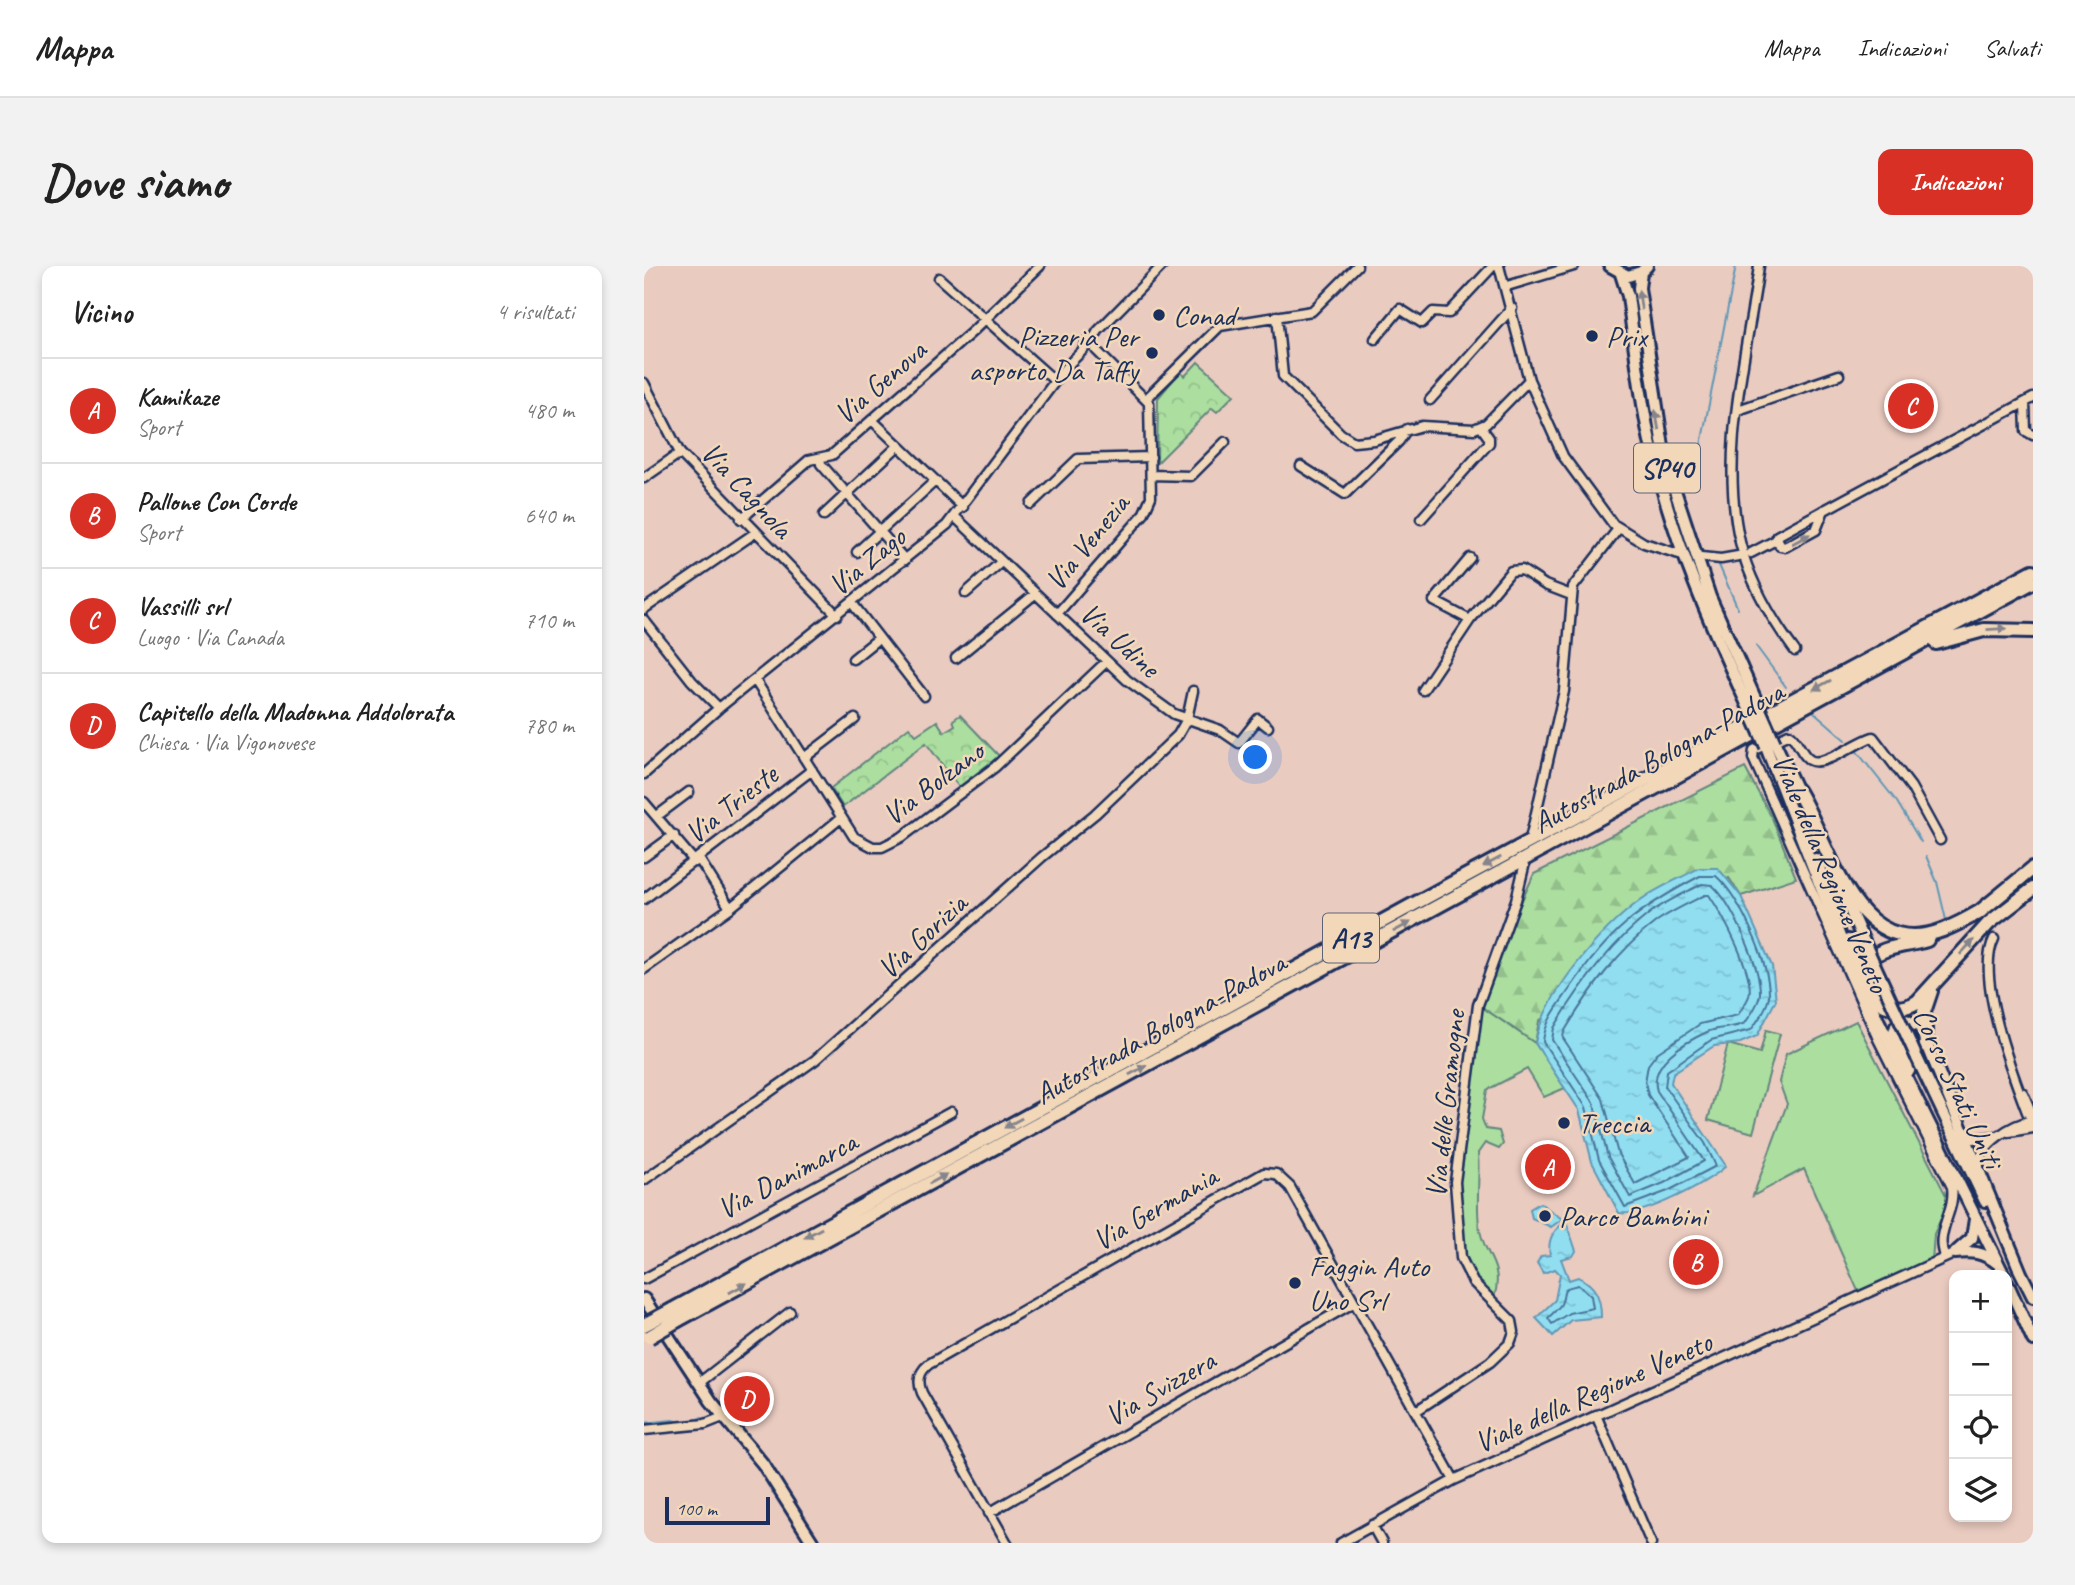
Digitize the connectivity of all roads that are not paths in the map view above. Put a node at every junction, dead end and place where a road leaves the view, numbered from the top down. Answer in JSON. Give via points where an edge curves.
{"nodes":[{"id":1,"x":1040,"y":266,"type":"edge"},
{"id":2,"x":1161,"y":266,"type":"edge"},
{"id":3,"x":1357,"y":266,"type":"edge"},
{"id":4,"x":1493,"y":266,"type":"edge"},
{"id":5,"x":1499,"y":266,"type":"edge"},
{"id":6,"x":1574,"y":266,"type":"edge"},
{"id":7,"x":1610,"y":266,"type":"edge"},
{"id":8,"x":1759,"y":266,"type":"edge"},
{"id":9,"x":1644,"y":269,"type":"edge"},
{"id":10,"x":1621,"y":274,"type":"junction"},
{"id":11,"x":939,"y":278,"type":"dead end"},
{"id":12,"x":1507,"y":286,"type":"junction"},
{"id":13,"x":1512,"y":308,"type":"junction"},
{"id":14,"x":1277,"y":316,"type":"junction"},
{"id":15,"x":986,"y":319,"type":"junction"},
{"id":16,"x":1375,"y":339,"type":"dead end"},
{"id":17,"x":1093,"y":340,"type":"junction"},
{"id":18,"x":1084,"y":349,"type":"junction"},
{"id":19,"x":1096,"y":350,"type":"junction"},
{"id":20,"x":1839,"y":376,"type":"dead end"},
{"id":21,"x":1529,"y":380,"type":"junction"},
{"id":22,"x":1055,"y":381,"type":"junction"},
{"id":23,"x":644,"y":383,"type":"edge"},
{"id":24,"x":1147,"y":398,"type":"junction"},
{"id":25,"x":1430,"y":400,"type":"dead end"},
{"id":26,"x":2029,"y":400,"type":"edge"},
{"id":27,"x":1738,"y":411,"type":"junction"},
{"id":28,"x":872,"y":420,"type":"junction"},
{"id":29,"x":1481,"y":427,"type":"junction"},
{"id":30,"x":1406,"y":429,"type":"junction"},
{"id":31,"x":2033,"y":435,"type":"edge"},
{"id":32,"x":1225,"y":442,"type":"dead end"},
{"id":33,"x":897,"y":447,"type":"junction"},
{"id":34,"x":680,"y":453,"type":"junction"},
{"id":35,"x":1151,"y":457,"type":"junction"},
{"id":36,"x":820,"y":458,"type":"junction"},
{"id":37,"x":1301,"y":466,"type":"dead end"},
{"id":38,"x":1151,"y":475,"type":"junction"},
{"id":39,"x":644,"y":478,"type":"edge"},
{"id":40,"x":934,"y":482,"type":"junction"},
{"id":41,"x":847,"y":493,"type":"junction"},
{"id":42,"x":1031,"y":504,"type":"dead end"},
{"id":43,"x":963,"y":507,"type":"junction"},
{"id":44,"x":1824,"y":510,"type":"junction"},
{"id":45,"x":824,"y":515,"type":"dead end"},
{"id":46,"x":954,"y":517,"type":"junction"},
{"id":47,"x":741,"y":519,"type":"junction"},
{"id":48,"x":1421,"y":519,"type":"dead end"},
{"id":49,"x":1618,"y":529,"type":"junction"},
{"id":50,"x":880,"y":531,"type":"junction"},
{"id":51,"x":755,"y":533,"type":"junction"},
{"id":52,"x":1776,"y":540,"type":"junction"},
{"id":53,"x":857,"y":552,"type":"dead end"},
{"id":54,"x":1748,"y":554,"type":"junction"},
{"id":55,"x":1690,"y":555,"type":"junction"},
{"id":56,"x":1470,"y":558,"type":"dead end"},
{"id":57,"x":905,"y":560,"type":"junction"},
{"id":58,"x":1000,"y":563,"type":"junction"},
{"id":59,"x":2031,"y":574,"type":"edge"},
{"id":60,"x":966,"y":593,"type":"dead end"},
{"id":61,"x":1035,"y":594,"type":"junction"},
{"id":62,"x":1571,"y":595,"type":"junction"},
{"id":63,"x":852,"y":603,"type":"junction"},
{"id":64,"x":644,"y":609,"type":"edge"},
{"id":65,"x":1057,"y":614,"type":"junction"},
{"id":66,"x":837,"y":615,"type":"junction"},
{"id":67,"x":644,"y":620,"type":"edge"},
{"id":68,"x":1470,"y":620,"type":"junction"},
{"id":69,"x":2033,"y":631,"type":"edge"},
{"id":70,"x":879,"y":638,"type":"junction"},
{"id":71,"x":1795,"y":651,"type":"dead end"},
{"id":72,"x":956,"y":658,"type":"dead end"},
{"id":73,"x":853,"y":659,"type":"dead end"},
{"id":74,"x":1106,"y":662,"type":"junction"},
{"id":75,"x":755,"y":680,"type":"junction"},
{"id":76,"x":1423,"y":690,"type":"dead end"},
{"id":77,"x":1193,"y":691,"type":"dead end"},
{"id":78,"x":924,"y":696,"type":"dead end"},
{"id":79,"x":719,"y":708,"type":"junction"},
{"id":80,"x":855,"y":719,"type":"dead end"},
{"id":81,"x":1187,"y":719,"type":"junction"},
{"id":82,"x":1268,"y":727,"type":"dead end"},
{"id":83,"x":1770,"y":745,"type":"junction"},
{"id":84,"x":804,"y":758,"type":"junction"},
{"id":85,"x":1696,"y":767,"type":"junction"},
{"id":86,"x":1776,"y":769,"type":"junction"},
{"id":87,"x":812,"y":771,"type":"junction"},
{"id":88,"x":644,"y":774,"type":"edge"},
{"id":89,"x":1797,"y":790,"type":"junction"},
{"id":90,"x":689,"y":792,"type":"dead end"},
{"id":91,"x":644,"y":803,"type":"edge"},
{"id":92,"x":657,"y":816,"type":"junction"},
{"id":93,"x":841,"y":818,"type":"junction"},
{"id":94,"x":674,"y":835,"type":"junction"},
{"id":95,"x":1531,"y":835,"type":"dead end"},
{"id":96,"x":1940,"y":840,"type":"dead end"},
{"id":97,"x":644,"y":857,"type":"edge"},
{"id":98,"x":697,"y":860,"type":"junction"},
{"id":99,"x":1524,"y":867,"type":"dead end"},
{"id":100,"x":2033,"y":868,"type":"edge"},
{"id":101,"x":2033,"y":889,"type":"edge"},
{"id":102,"x":644,"y":899,"type":"edge"},
{"id":103,"x":730,"y":908,"type":"junction"},
{"id":104,"x":1981,"y":911,"type":"junction"},
{"id":105,"x":1994,"y":939,"type":"dead end"},
{"id":106,"x":644,"y":969,"type":"edge"},
{"id":107,"x":1945,"y":970,"type":"junction"},
{"id":108,"x":1869,"y":990,"type":"junction"},
{"id":109,"x":1926,"y":1046,"type":"junction"},
{"id":110,"x":1916,"y":1087,"type":"junction"},
{"id":111,"x":951,"y":1112,"type":"dead end"},
{"id":112,"x":2033,"y":1119,"type":"edge"},
{"id":113,"x":1960,"y":1126,"type":"junction"},
{"id":114,"x":2033,"y":1128,"type":"edge"},
{"id":115,"x":2004,"y":1134,"type":"junction"},
{"id":116,"x":1980,"y":1173,"type":"junction"},
{"id":117,"x":644,"y":1180,"type":"edge"},
{"id":118,"x":1975,"y":1218,"type":"junction"},
{"id":119,"x":1988,"y":1242,"type":"junction"},
{"id":120,"x":1950,"y":1256,"type":"junction"},
{"id":121,"x":2001,"y":1270,"type":"edge"},
{"id":122,"x":2021,"y":1273,"type":"junction"},
{"id":123,"x":644,"y":1279,"type":"edge"},
{"id":124,"x":2012,"y":1293,"type":"edge"},
{"id":125,"x":2033,"y":1297,"type":"edge"},
{"id":126,"x":644,"y":1299,"type":"edge"},
{"id":127,"x":1353,"y":1303,"type":"junction"},
{"id":128,"x":790,"y":1312,"type":"dead end"},
{"id":129,"x":675,"y":1315,"type":"junction"},
{"id":130,"x":646,"y":1334,"type":"edge"},
{"id":131,"x":2033,"y":1340,"type":"edge"},
{"id":132,"x":699,"y":1383,"type":"junction"},
{"id":133,"x":1416,"y":1411,"type":"junction"},
{"id":134,"x":1596,"y":1415,"type":"junction"},
{"id":135,"x":723,"y":1417,"type":"junction"},
{"id":136,"x":644,"y":1430,"type":"edge"},
{"id":137,"x":1454,"y":1480,"type":"junction"},
{"id":138,"x":989,"y":1513,"type":"junction"},
{"id":139,"x":1372,"y":1525,"type":"junction"},
{"id":140,"x":813,"y":1543,"type":"edge"},
{"id":141,"x":1007,"y":1543,"type":"edge"},
{"id":142,"x":1341,"y":1543,"type":"edge"},
{"id":143,"x":1382,"y":1543,"type":"edge"},
{"id":144,"x":1651,"y":1543,"type":"edge"}],
"edges":[{"from":1,"to":15,"type":"street","name":"Via Genova"},
{"from":2,"to":17,"type":"street","name":"Via Zago"},
{"from":3,"to":14,"type":"street","via":[[1312,311]]},
{"from":4,"to":16,"type":"street","via":[[1449,313],[1433,312],[1422,323],[1400,309]]},
{"from":5,"to":12,"type":"street"},
{"from":6,"to":12,"type":"street"},
{"from":7,"to":10,"type":"main road"},
{"from":8,"to":27,"type":"street"},
{"from":9,"to":10,"type":"main road","number":"SP40"},
{"from":55,"to":9,"type":"main road","number":"SP40","one_way":true,"via":[[1659,433],[1639,288]]},
{"from":10,"to":55,"type":"main road","number":"SP40","via":[[1655,462]]},
{"from":11,"to":15,"type":"street"},
{"from":12,"to":13,"type":"street"},
{"from":13,"to":21,"type":"street"},
{"from":13,"to":25,"type":"street"},
{"from":14,"to":24,"type":"street","via":[[1220,326]]},
{"from":14,"to":30,"type":"street","via":[[1283,376],[1341,434],[1354,442]]},
{"from":15,"to":22,"type":"street"},
{"from":15,"to":28,"type":"street","name":"Via Genova"},
{"from":17,"to":18,"type":"street","name":"Via Zago","via":[[1086,342]]},
{"from":17,"to":19,"type":"street"},
{"from":18,"to":19,"type":"street"},
{"from":18,"to":22,"type":"street","name":"Via Zago"},
{"from":19,"to":24,"type":"street"},
{"from":20,"to":27,"type":"street"},
{"from":21,"to":29,"type":"street"},
{"from":21,"to":49,"type":"street","via":[[1563,456]]},
{"from":22,"to":43,"type":"street","name":"Via Zago"},
{"from":23,"to":34,"type":"street","name":"Via Cagnola"},
{"from":24,"to":35,"type":"street","name":"Via Venezia"},
{"from":26,"to":31,"type":"street","via":[[2026,431]]},
{"from":26,"to":44,"type":"street"},
{"from":27,"to":54,"type":"street","via":[[1734,470],[1739,537]]},
{"from":28,"to":33,"type":"street"},
{"from":28,"to":36,"type":"street","name":"Via Genova","via":[[832,455]]},
{"from":29,"to":30,"type":"street","via":[[1463,431],[1432,426]]},
{"from":29,"to":48,"type":"street","via":[[1489,443]]},
{"from":30,"to":37,"type":"street","via":[[1345,494]]},
{"from":32,"to":38,"type":"street","via":[[1191,476]]},
{"from":33,"to":40,"type":"street"},
{"from":33,"to":41,"type":"street"},
{"from":34,"to":39,"type":"street"},
{"from":34,"to":47,"type":"street","name":"Via Cagnola"},
{"from":35,"to":38,"type":"street","name":"Via Venezia"},
{"from":35,"to":42,"type":"street","name":"Via Venezia","via":[[1078,459]]},
{"from":36,"to":41,"type":"street"},
{"from":36,"to":47,"type":"street","name":"Via Genova","via":[[808,460]]},
{"from":38,"to":65,"type":"street","name":"Via Venezia","via":[[1147,510]]},
{"from":40,"to":43,"type":"street"},
{"from":40,"to":50,"type":"street"},
{"from":41,"to":45,"type":"street"},
{"from":41,"to":50,"type":"street"},
{"from":43,"to":46,"type":"street","name":"Via Zago"},
{"from":44,"to":52,"type":"street"},
{"from":52,"to":44,"type":"street","one_way":true,"via":[[1785,547],[1816,530]]},
{"from":46,"to":57,"type":"street","name":"Via Zago"},
{"from":46,"to":58,"type":"street","name":"Via Udine"},
{"from":47,"to":51,"type":"street","name":"Via Cagnola"},
{"from":49,"to":55,"type":"street","via":[[1652,547]]},
{"from":49,"to":62,"type":"street","via":[[1580,574]]},
{"from":50,"to":53,"type":"street"},
{"from":50,"to":57,"type":"street"},
{"from":51,"to":64,"type":"street"},
{"from":51,"to":66,"type":"street","name":"Via Cagnola"},
{"from":52,"to":54,"type":"street"},
{"from":54,"to":55,"type":"street","via":[[1721,559]]},
{"from":54,"to":71,"type":"street","via":[[1769,609]]},
{"from":55,"to":83,"type":"main road","bridge":true},
{"from":56,"to":68,"type":"street","via":[[1434,601]]},
{"from":57,"to":63,"type":"street","name":"Via Zago"},
{"from":58,"to":60,"type":"street"},
{"from":58,"to":61,"type":"street","name":"Via Udine"},
{"from":59,"to":85,"type":"highway","name":"Autostrada Bologna-Padova","number":"A13"},
{"from":59,"to":129,"type":"highway","name":"Autostrada Bologna-Padova","number":"A13","one_way":true,"via":[[1437,891]]},
{"from":61,"to":65,"type":"street","name":"Via Udine"},
{"from":61,"to":72,"type":"street"},
{"from":62,"to":68,"type":"street","via":[[1514,570]]},
{"from":62,"to":95,"type":"street","via":[[1564,691]]},
{"from":63,"to":66,"type":"street","name":"Via Zago"},
{"from":63,"to":70,"type":"street"},
{"from":65,"to":74,"type":"street","name":"Via Udine"},
{"from":66,"to":75,"type":"street","name":"Via Zago"},
{"from":67,"to":79,"type":"street"},
{"from":68,"to":76,"type":"street"},
{"from":85,"to":69,"type":"highway","number":"A13","one_way":true,"via":[[1793,722],[1939,641],[1983,630]]},
{"from":70,"to":73,"type":"street"},
{"from":70,"to":78,"type":"street"},
{"from":74,"to":81,"type":"street","name":"Via Udine","via":[[1158,703]]},
{"from":74,"to":93,"type":"street","name":"Via Bolzano","via":[[995,767],[892,844],[873,847],[862,843]]},
{"from":75,"to":79,"type":"street","name":"Via Zago"},
{"from":75,"to":84,"type":"street","name":"Via Bolzano"},
{"from":77,"to":81,"type":"street","name":"Via Gorizia"},
{"from":79,"to":88,"type":"street","name":"Via Zago"},
{"from":80,"to":84,"type":"street"},
{"from":81,"to":82,"type":"street","name":"Via Udine","via":[[1220,730],[1239,743],[1258,719]]},
{"from":81,"to":117,"type":"street","name":"Via Gorizia","via":[[1178,735],[1096,814],[816,1060]]},
{"from":83,"to":86,"type":"main road"},
{"from":83,"to":89,"type":"main road","name":"Corso Stati Uniti"},
{"from":84,"to":87,"type":"street","name":"Via Bolzano"},
{"from":129,"to":85,"type":"highway","name":"Autostrada Bologna-Padova","number":"A13","one_way":true},
{"from":86,"to":108,"type":"main road"},
{"from":86,"to":118,"type":"main road","name":"Corso Stati Uniti","via":[[1851,965]]},
{"from":87,"to":93,"type":"street","name":"Via Bolzano"},
{"from":87,"to":98,"type":"street","name":"Via Trieste"},
{"from":89,"to":104,"type":"highway","via":[[1852,900],[1875,923],[1896,933],[1919,936],[1941,931]]},
{"from":89,"to":122,"type":"main road","name":"Corso Stati Uniti","bridge":true,"via":[[1917,1058]]},
{"from":90,"to":92,"type":"street"},
{"from":91,"to":92,"type":"street"},
{"from":92,"to":94,"type":"street"},
{"from":93,"to":103,"type":"street"},
{"from":94,"to":97,"type":"street"},
{"from":94,"to":98,"type":"street"},
{"from":96,"to":120,"type":"street","name":"Viale della Regione Veneto","via":[[1911,787],[1873,737],[1814,762],[1789,734],[1754,750],[1753,758],[1806,884],[1952,1187],[1954,1201],[1940,1246]]},
{"from":98,"to":102,"type":"street","name":"Via Trieste"},
{"from":98,"to":103,"type":"street"},
{"from":99,"to":133,"type":"street","name":"Via delle Gramogne","via":[[1478,1005],[1455,1182],[1461,1258],[1473,1282],[1512,1321],[1514,1332],[1510,1343],[1490,1362]]},
{"from":100,"to":104,"type":"highway"},
{"from":107,"to":101,"type":"highway","one_way":true,"via":[[2001,911]]},
{"from":103,"to":106,"type":"street"},
{"from":104,"to":108,"type":"highway","via":[[1941,935],[1882,950],[1868,966]]},
{"from":105,"to":112,"type":"street","via":[[1986,957],[2000,1033]]},
{"from":107,"to":108,"type":"highway","via":[[1907,1007],[1884,1005]]},
{"from":107,"to":109,"type":"highway","via":[[1926,1001]]},
{"from":108,"to":110,"type":"main road"},
{"from":109,"to":110,"type":"main road","via":[[1914,1021],[1896,1026],[1894,1040]]},
{"from":109,"to":113,"type":"main road"},
{"from":110,"to":119,"type":"main road"},
{"from":111,"to":123,"type":"street","name":"Via Danimarca"},
{"from":112,"to":114,"type":"street"},
{"from":112,"to":115,"type":"street"},
{"from":113,"to":115,"type":"street","via":[[1974,1139]]},
{"from":113,"to":116,"type":"main road"},
{"from":114,"to":115,"type":"street"},
{"from":115,"to":116,"type":"street","via":[[1981,1152]]},
{"from":116,"to":122,"type":"main road"},
{"from":118,"to":119,"type":"main road","name":"Corso Stati Uniti"},
{"from":118,"to":120,"type":"main road","via":[[1972,1238]]},
{"from":119,"to":121,"type":"main road","name":"Corso Stati Uniti"},
{"from":120,"to":121,"type":"main road","via":[[1980,1253]]},
{"from":120,"to":134,"type":"street","name":"Viale della Regione Veneto"},
{"from":122,"to":125,"type":"main road","name":"Corso Stati Uniti"},
{"from":124,"to":131,"type":"main road"},
{"from":126,"to":132,"type":"main road"},
{"from":127,"to":133,"type":"street","name":"Via Germania"},
{"from":127,"to":138,"type":"street","name":"Via Svizzera"},
{"from":127,"to":138,"type":"street","name":"Via Germania","via":[[1290,1187],[1276,1174],[1264,1173],[953,1350],[925,1367],[919,1387]]},
{"from":128,"to":132,"type":"street"},
{"from":129,"to":130,"type":"highway","name":"Autostrada Bologna-Padova","number":"A13","bridge":true},
{"from":132,"to":135,"type":"main road"},
{"from":133,"to":137,"type":"street","name":"Via Germania"},
{"from":134,"to":137,"type":"street","name":"Viale della Regione Veneto"},
{"from":134,"to":144,"type":"street"},
{"from":135,"to":136,"type":"street","via":[[705,1424]]},
{"from":135,"to":140,"type":"main road","via":[[763,1464]]},
{"from":137,"to":139,"type":"street","name":"Viale della Regione Veneto"},
{"from":138,"to":141,"type":"street","name":"Via Germania"},
{"from":139,"to":142,"type":"street","name":"Viale della Regione Veneto"},
{"from":139,"to":143,"type":"street"}]}
